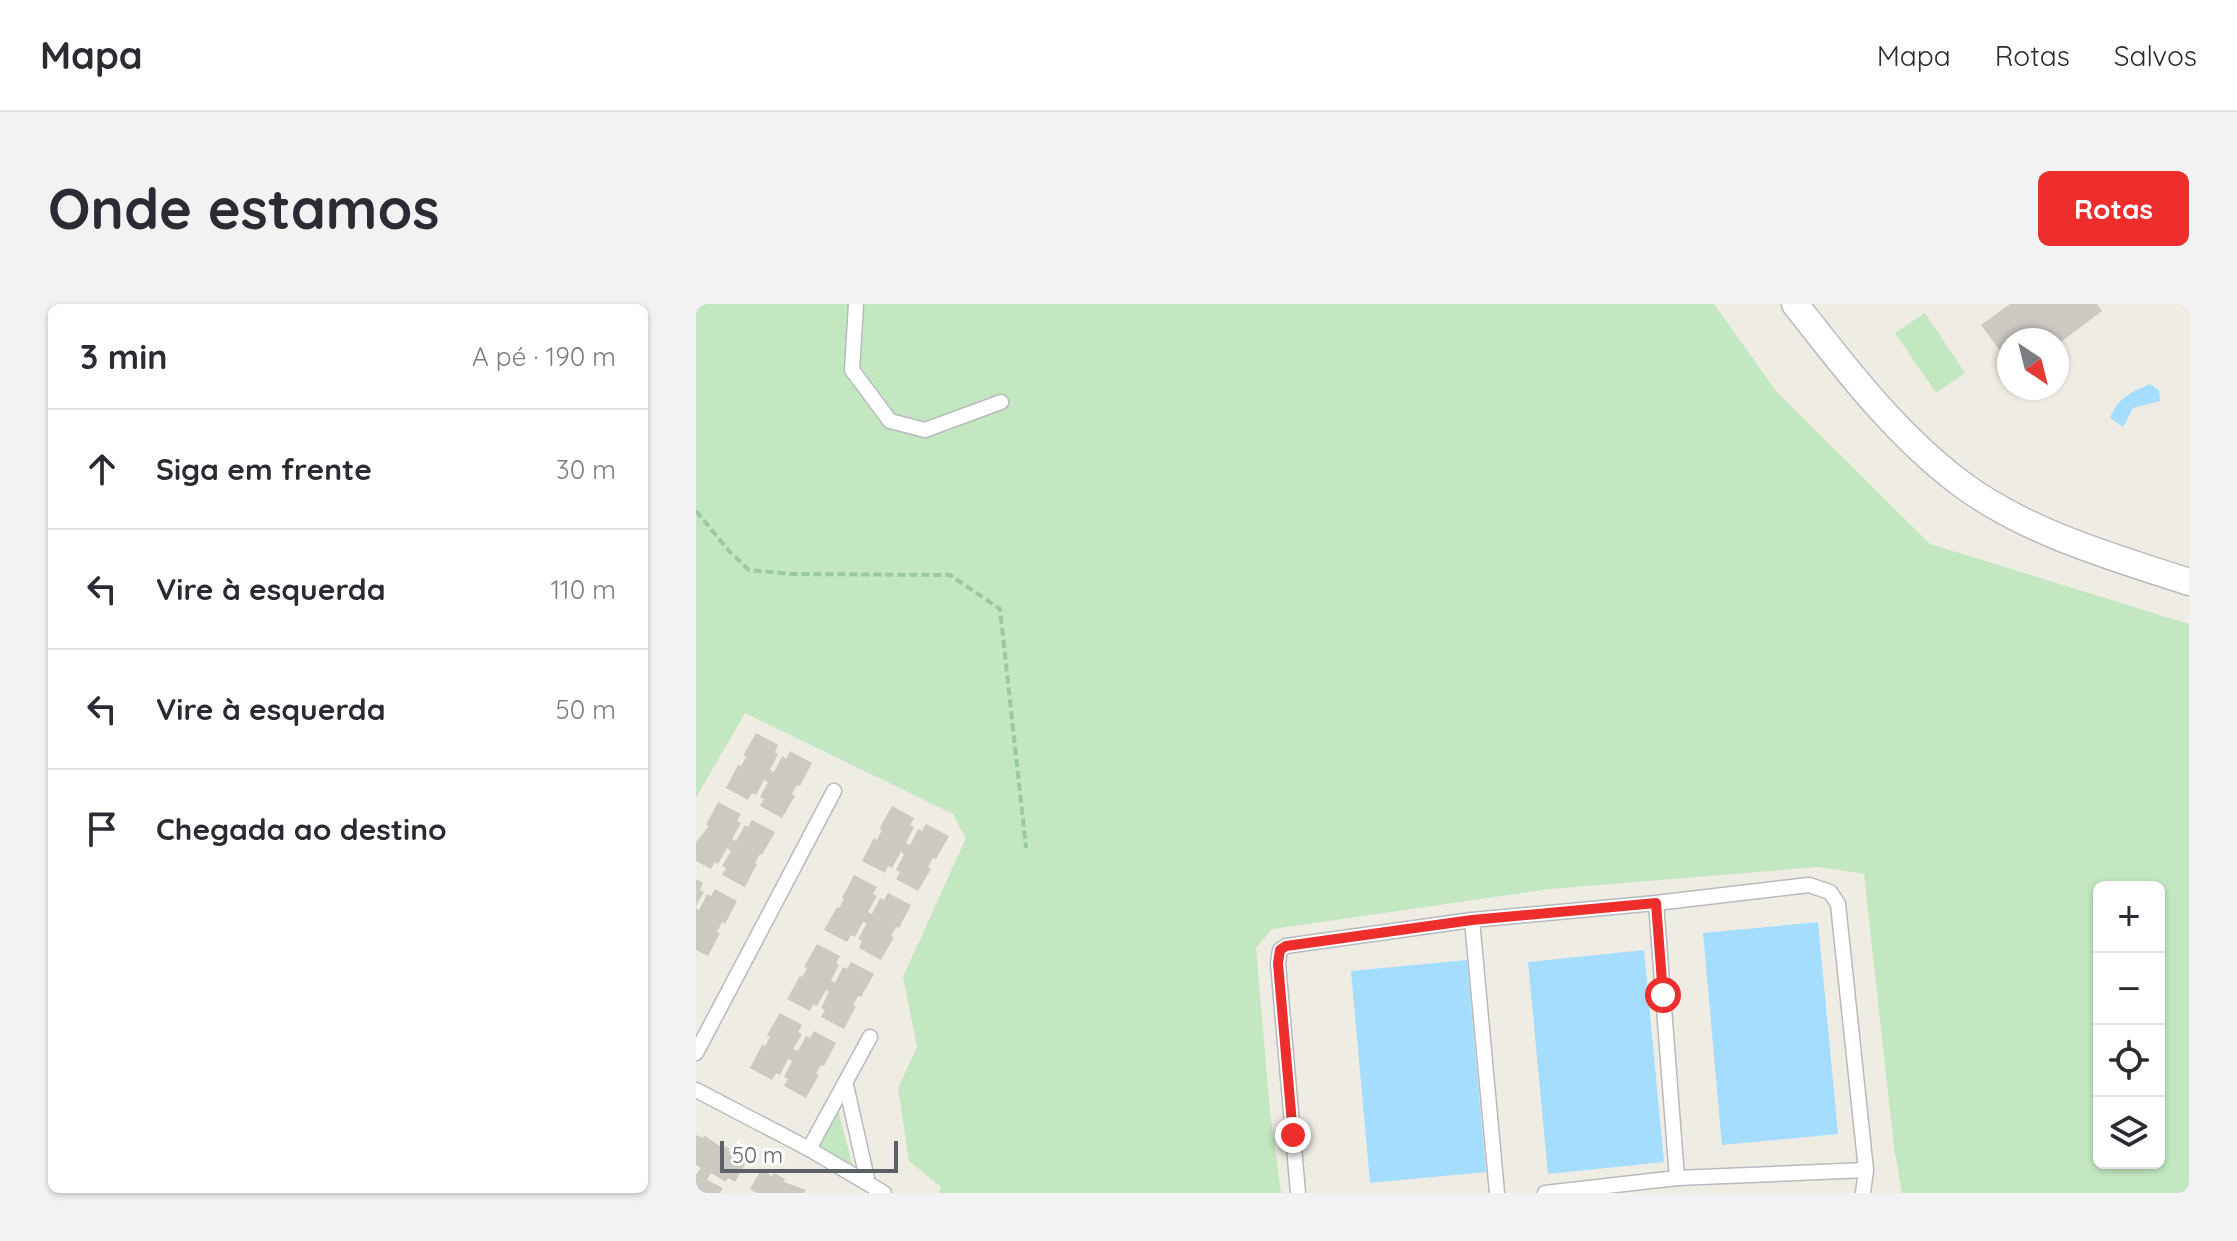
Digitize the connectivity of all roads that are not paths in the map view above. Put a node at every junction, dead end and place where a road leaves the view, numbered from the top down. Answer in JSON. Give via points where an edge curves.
{"nodes":[{"id":1,"x":856,"y":304,"type":"edge"},
{"id":2,"x":1795,"y":304,"type":"edge"},
{"id":3,"x":1001,"y":402,"type":"dead end"},
{"id":4,"x":2189,"y":582,"type":"edge"},
{"id":5,"x":834,"y":791,"type":"dead end"},
{"id":6,"x":1656,"y":903,"type":"junction"},
{"id":7,"x":1472,"y":920,"type":"junction"},
{"id":8,"x":870,"y":1037,"type":"dead end"},
{"id":9,"x":696,"y":1053,"type":"edge"},
{"id":10,"x":846,"y":1085,"type":"junction"},
{"id":11,"x":696,"y":1090,"type":"edge"},
{"id":12,"x":809,"y":1149,"type":"junction"},
{"id":13,"x":1866,"y":1170,"type":"junction"},
{"id":14,"x":1677,"y":1178,"type":"junction"},
{"id":15,"x":868,"y":1183,"type":"junction"},
{"id":16,"x":884,"y":1193,"type":"edge"},
{"id":17,"x":1298,"y":1193,"type":"edge"},
{"id":18,"x":1497,"y":1193,"type":"edge"},
{"id":19,"x":1545,"y":1193,"type":"edge"},
{"id":20,"x":1863,"y":1193,"type":"edge"}],
"edges":[{"from":1,"to":3,"type":"lane","via":[[852,370],[890,421],[925,430]]},
{"from":2,"to":4,"type":"street","via":[[1893,424],[1962,485],[2089,550]]},
{"from":5,"to":9,"type":"lane"},
{"from":6,"to":7,"type":"lane"},
{"from":6,"to":13,"type":"lane","via":[[1809,885],[1830,892],[1838,904]]},
{"from":6,"to":14,"type":"lane"},
{"from":7,"to":17,"type":"lane","via":[[1294,943],[1280,950]]},
{"from":7,"to":18,"type":"lane"},
{"from":8,"to":10,"type":"lane"},
{"from":10,"to":12,"type":"lane"},
{"from":10,"to":15,"type":"lane"},
{"from":11,"to":12,"type":"lane"},
{"from":12,"to":15,"type":"lane"},
{"from":13,"to":14,"type":"lane"},
{"from":13,"to":20,"type":"lane"},
{"from":14,"to":19,"type":"lane"},
{"from":15,"to":16,"type":"lane"}]}
